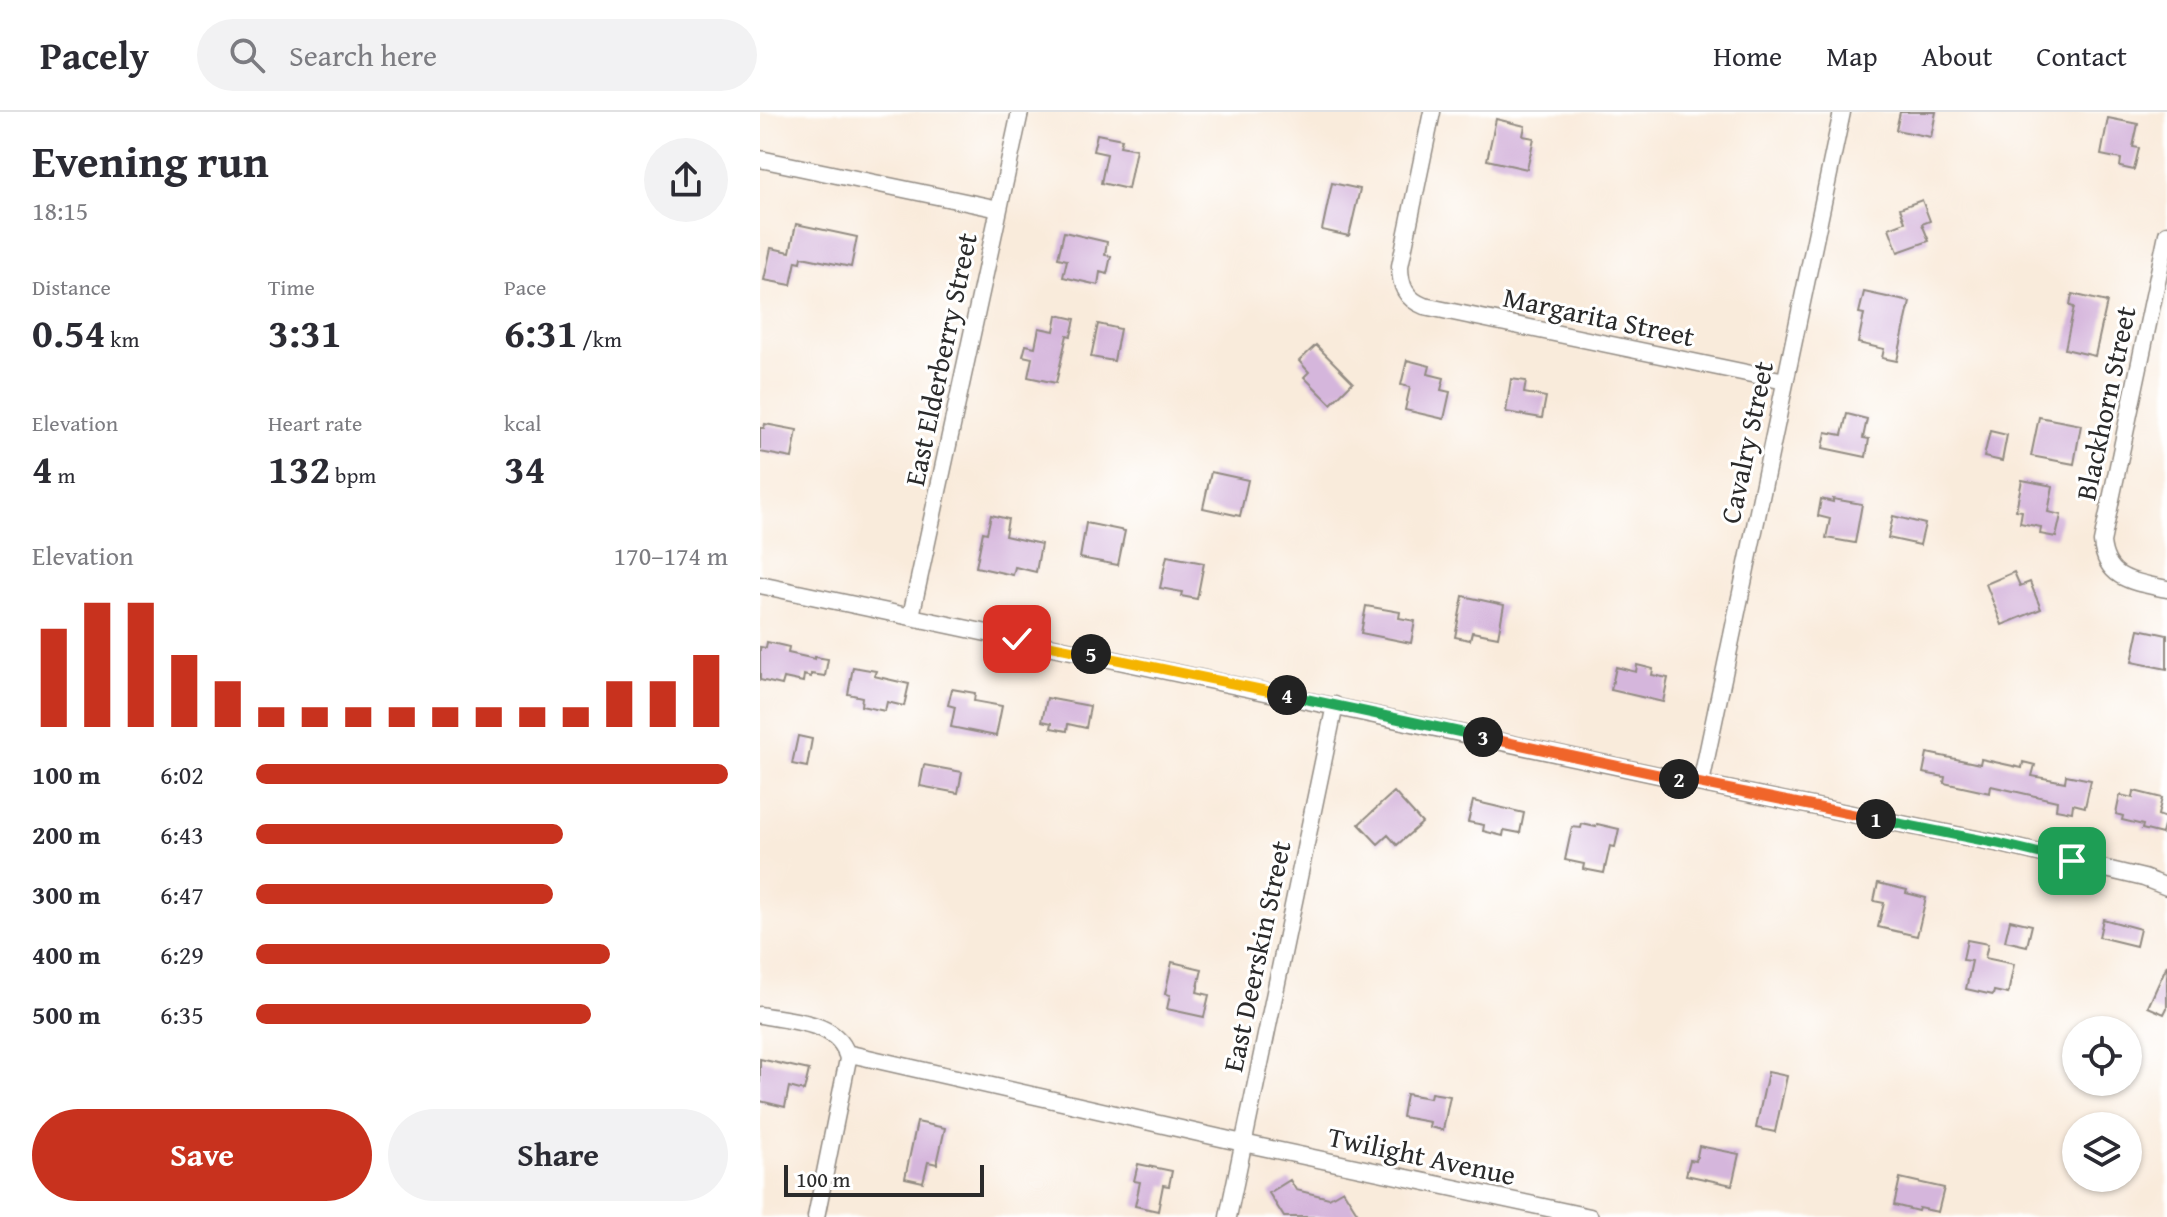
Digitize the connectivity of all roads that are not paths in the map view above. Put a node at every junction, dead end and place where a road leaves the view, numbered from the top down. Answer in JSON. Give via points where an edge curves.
{"nodes":[{"id":1,"x":1020,"y":112,"type":"edge"},
{"id":2,"x":1432,"y":112,"type":"edge"},
{"id":3,"x":1842,"y":112,"type":"edge"},
{"id":4,"x":760,"y":159,"type":"edge"},
{"id":5,"x":999,"y":209,"type":"junction"},
{"id":6,"x":2167,"y":234,"type":"edge"},
{"id":7,"x":1785,"y":381,"type":"junction"},
{"id":8,"x":760,"y":585,"type":"edge"},
{"id":9,"x":2167,"y":589,"type":"edge"},
{"id":10,"x":911,"y":616,"type":"junction"},
{"id":11,"x":1335,"y":705,"type":"junction"},
{"id":12,"x":1701,"y":783,"type":"junction"},
{"id":13,"x":2167,"y":887,"type":"edge"},
{"id":14,"x":760,"y":1015,"type":"edge"},
{"id":15,"x":846,"y":1053,"type":"junction"},
{"id":16,"x":1243,"y":1143,"type":"junction"},
{"id":17,"x":816,"y":1217,"type":"edge"},
{"id":18,"x":1228,"y":1217,"type":"edge"},
{"id":19,"x":1590,"y":1217,"type":"edge"}],
"edges":[{"from":1,"to":5,"type":"street","name":"East Elderberry Street"},
{"from":2,"to":7,"type":"street","name":"Margarita Street","via":[[1400,266],[1405,293],[1415,302]]},
{"from":3,"to":7,"type":"street","name":"Cavalry Street"},
{"from":4,"to":5,"type":"street"},
{"from":5,"to":10,"type":"street","name":"East Elderberry Street"},
{"from":6,"to":9,"type":"street","name":"Blackhorn Street","via":[[2102,542],[2103,556],[2113,571],[2132,582]]},
{"from":7,"to":12,"type":"street","name":"Cavalry Street"},
{"from":8,"to":10,"type":"street"},
{"from":10,"to":11,"type":"street"},
{"from":11,"to":12,"type":"street"},
{"from":11,"to":16,"type":"street","name":"East Deerskin Street"},
{"from":12,"to":13,"type":"street","via":[[2001,844]]},
{"from":14,"to":15,"type":"street","via":[[819,1027],[836,1036]]},
{"from":15,"to":16,"type":"street","name":"Twilight Avenue"},
{"from":15,"to":17,"type":"street"},
{"from":16,"to":18,"type":"street","name":"East Deerskin Street"},
{"from":16,"to":19,"type":"street","name":"Twilight Avenue"}]}
